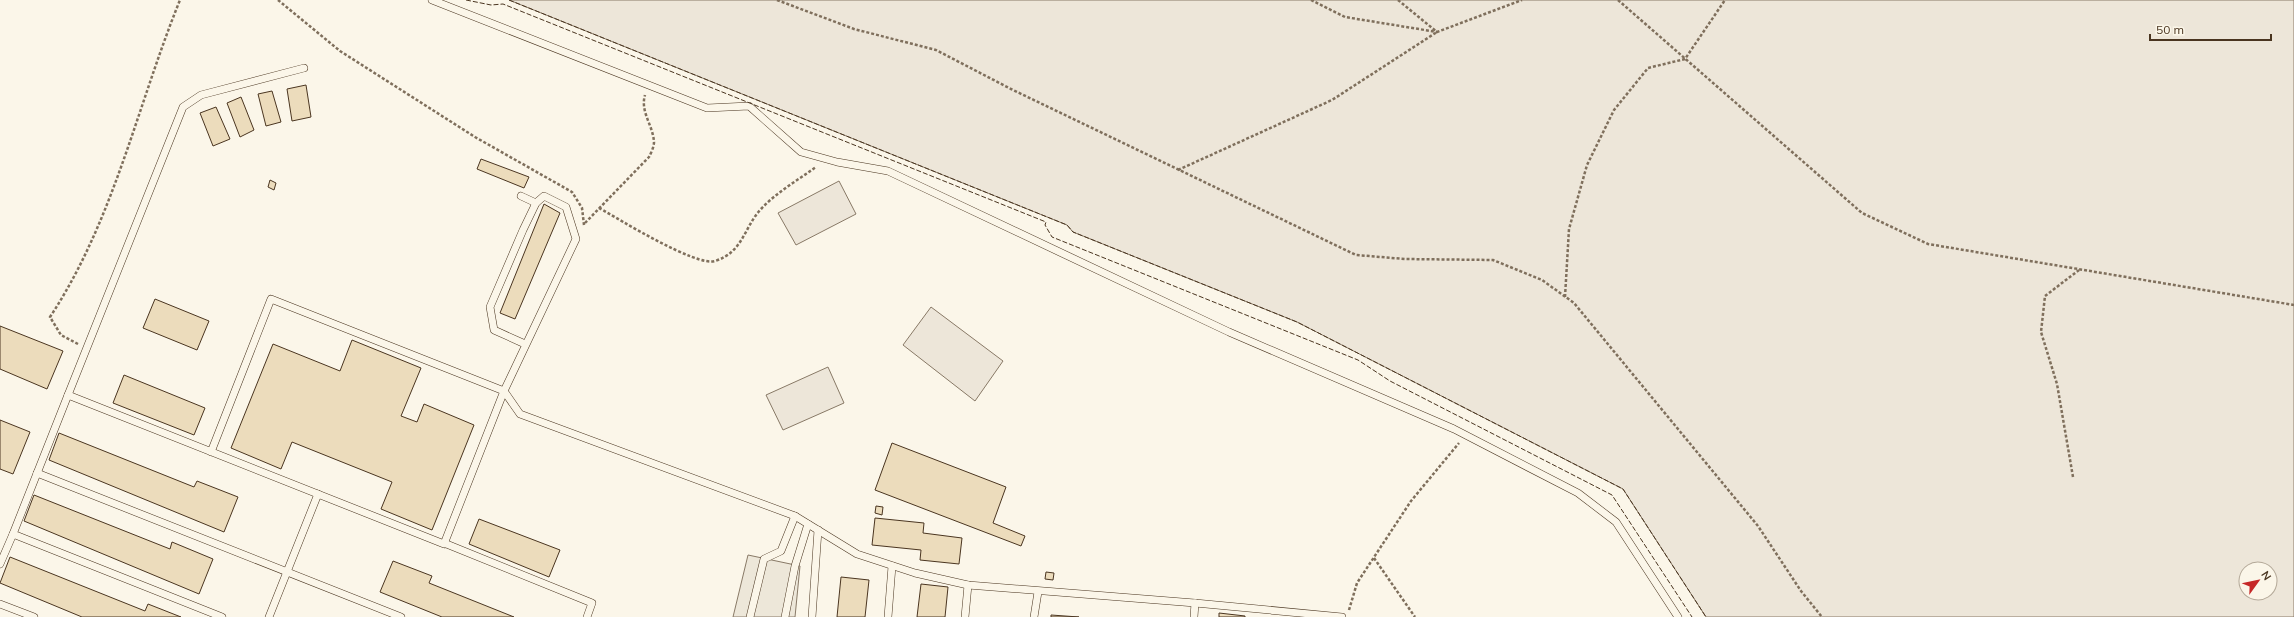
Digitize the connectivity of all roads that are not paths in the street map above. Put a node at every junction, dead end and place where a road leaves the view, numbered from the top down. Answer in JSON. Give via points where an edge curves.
{"nodes":[{"id":1,"x":432,"y":0,"type":"edge"},
{"id":2,"x":304,"y":68,"type":"dead end"},
{"id":3,"x":521,"y":196,"type":"dead end"},
{"id":4,"x":536,"y":203,"type":"junction"},
{"id":5,"x":525,"y":344,"type":"junction"},
{"id":6,"x":504,"y":391,"type":"junction"},
{"id":7,"x":68,"y":395,"type":"junction"},
{"id":8,"x":211,"y":452,"type":"junction"},
{"id":9,"x":37,"y":473,"type":"junction"},
{"id":10,"x":318,"y":494,"type":"junction"},
{"id":11,"x":795,"y":516,"type":"junction"},
{"id":12,"x":808,"y":524,"type":"junction"},
{"id":13,"x":818,"y":530,"type":"junction"},
{"id":14,"x":14,"y":534,"type":"junction"},
{"id":15,"x":444,"y":543,"type":"junction"},
{"id":16,"x":2,"y":552,"type":"edge"},
{"id":17,"x":0,"y":564,"type":"edge"},
{"id":18,"x":892,"y":566,"type":"junction"},
{"id":19,"x":287,"y":572,"type":"junction"},
{"id":20,"x":968,"y":585,"type":"junction"},
{"id":21,"x":1038,"y":592,"type":"junction"},
{"id":22,"x":1195,"y":603,"type":"junction"},
{"id":23,"x":0,"y":604,"type":"edge"},
{"id":24,"x":1271,"y":614,"type":"edge"},
{"id":25,"x":34,"y":617,"type":"edge"},
{"id":26,"x":222,"y":617,"type":"edge"},
{"id":27,"x":269,"y":617,"type":"edge"},
{"id":28,"x":401,"y":617,"type":"edge"},
{"id":29,"x":587,"y":617,"type":"edge"},
{"id":30,"x":750,"y":617,"type":"edge"},
{"id":31,"x":785,"y":617,"type":"edge"},
{"id":32,"x":812,"y":617,"type":"edge"},
{"id":33,"x":888,"y":617,"type":"edge"},
{"id":34,"x":965,"y":617,"type":"edge"},
{"id":35,"x":1034,"y":617,"type":"edge"},
{"id":36,"x":1194,"y":617,"type":"edge"},
{"id":37,"x":1342,"y":617,"type":"edge"},
{"id":38,"x":1678,"y":617,"type":"edge"}],
"edges":[{"from":1,"to":38,"type":"lane","via":[[707,108],[749,106],[801,152],[888,171],[1229,332],[1465,435],[1578,493],[1616,522]]},
{"from":2,"to":7,"type":"lane","via":[[201,95],[183,107]]},
{"from":3,"to":4,"type":"lane"},
{"from":4,"to":5,"type":"lane","via":[[490,307],[494,330]]},
{"from":4,"to":5,"type":"lane","via":[[544,196],[566,207],[576,239]]},
{"from":5,"to":6,"type":"lane"},
{"from":6,"to":8,"type":"lane","via":[[271,299]]},
{"from":6,"to":11,"type":"lane","via":[[520,414]]},
{"from":6,"to":15,"type":"lane"},
{"from":7,"to":8,"type":"lane"},
{"from":7,"to":9,"type":"lane"},
{"from":8,"to":10,"type":"lane"},
{"from":9,"to":14,"type":"lane"},
{"from":9,"to":19,"type":"lane"},
{"from":10,"to":15,"type":"lane"},
{"from":10,"to":19,"type":"lane"},
{"from":11,"to":12,"type":"lane"},
{"from":11,"to":30,"type":"lane","via":[[781,551],[764,559]]},
{"from":12,"to":13,"type":"lane"},
{"from":12,"to":31,"type":"lane","via":[[795,566]]},
{"from":13,"to":18,"type":"lane","via":[[857,554]]},
{"from":13,"to":32,"type":"lane"},
{"from":14,"to":16,"type":"lane"},
{"from":14,"to":26,"type":"lane"},
{"from":15,"to":29,"type":"lane","via":[[592,603]]},
{"from":16,"to":17,"type":"lane"},
{"from":18,"to":20,"type":"lane"},
{"from":18,"to":33,"type":"lane"},
{"from":19,"to":27,"type":"lane"},
{"from":19,"to":28,"type":"lane"},
{"from":20,"to":21,"type":"lane"},
{"from":20,"to":34,"type":"lane"},
{"from":21,"to":22,"type":"lane"},
{"from":21,"to":35,"type":"lane"},
{"from":22,"to":24,"type":"lane"},
{"from":22,"to":36,"type":"lane"},
{"from":23,"to":25,"type":"lane"},
{"from":24,"to":37,"type":"lane"}]}
